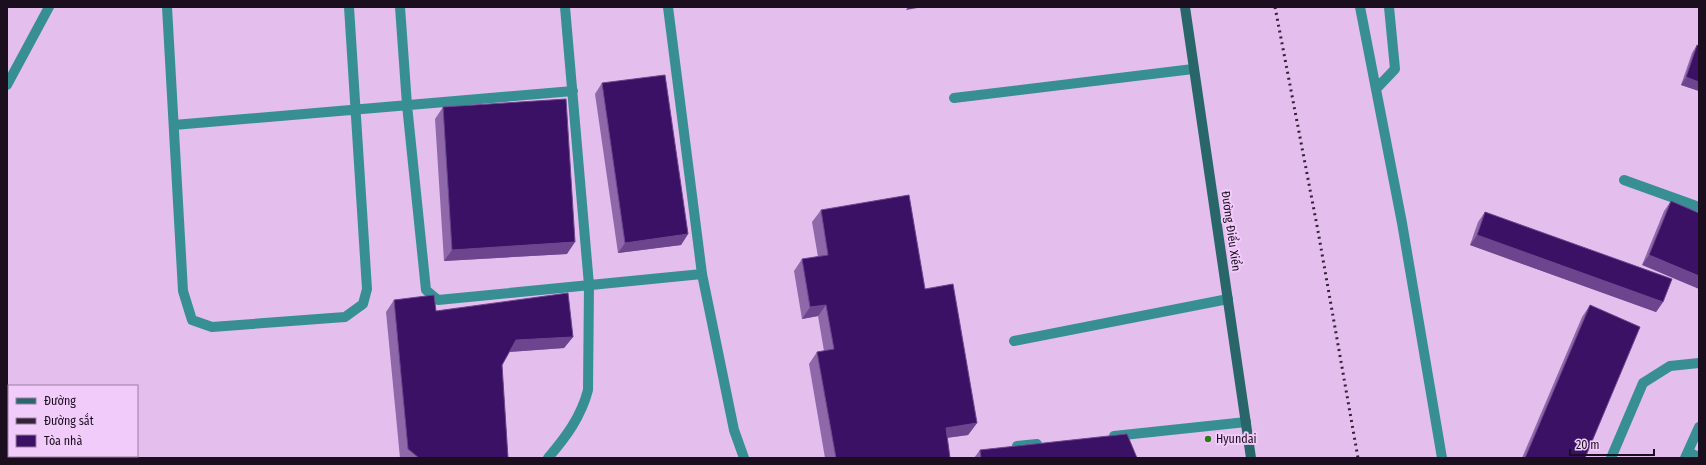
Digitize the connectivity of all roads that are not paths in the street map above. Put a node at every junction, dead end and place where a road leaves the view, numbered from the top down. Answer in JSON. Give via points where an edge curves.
{"nodes":[{"id":1,"x":49,"y":7,"type":"edge"},
{"id":2,"x":167,"y":7,"type":"edge"},
{"id":3,"x":349,"y":7,"type":"edge"},
{"id":4,"x":400,"y":7,"type":"edge"},
{"id":5,"x":565,"y":7,"type":"edge"},
{"id":6,"x":668,"y":7,"type":"edge"},
{"id":7,"x":1185,"y":7,"type":"edge"},
{"id":8,"x":1360,"y":7,"type":"edge"},
{"id":9,"x":1389,"y":7,"type":"edge"},
{"id":10,"x":1193,"y":69,"type":"junction"},
{"id":11,"x":7,"y":85,"type":"edge"},
{"id":12,"x":1376,"y":89,"type":"junction"},
{"id":13,"x":573,"y":91,"type":"junction"},
{"id":14,"x":954,"y":98,"type":"dead end"},
{"id":15,"x":406,"y":105,"type":"junction"},
{"id":16,"x":356,"y":110,"type":"junction"},
{"id":17,"x":174,"y":125,"type":"junction"},
{"id":18,"x":1624,"y":180,"type":"dead end"},
{"id":19,"x":1699,"y":207,"type":"edge"},
{"id":20,"x":702,"y":274,"type":"junction"},
{"id":21,"x":589,"y":285,"type":"junction"},
{"id":22,"x":1228,"y":299,"type":"junction"},
{"id":23,"x":1014,"y":341,"type":"dead end"},
{"id":24,"x":1699,"y":364,"type":"edge"},
{"id":25,"x":1246,"y":422,"type":"junction"},
{"id":26,"x":1699,"y":426,"type":"edge"},
{"id":27,"x":1107,"y":436,"type":"edge"},
{"id":28,"x":1045,"y":443,"type":"edge"},
{"id":29,"x":1017,"y":446,"type":"edge"},
{"id":30,"x":1687,"y":455,"type":"edge"},
{"id":31,"x":1699,"y":457,"type":"edge"},
{"id":32,"x":548,"y":458,"type":"edge"},
{"id":33,"x":744,"y":458,"type":"edge"},
{"id":34,"x":1251,"y":458,"type":"edge"},
{"id":35,"x":1442,"y":458,"type":"edge"},
{"id":36,"x":1611,"y":458,"type":"edge"}],
"edges":[{"from":1,"to":11,"type":"street"},
{"from":2,"to":17,"type":"street"},
{"from":3,"to":16,"type":"street"},
{"from":4,"to":15,"type":"street"},
{"from":5,"to":13,"type":"street"},
{"from":6,"to":20,"type":"street"},
{"from":7,"to":10,"type":"street","name":"Đường Điểu Xiển"},
{"from":8,"to":12,"type":"street"},
{"from":9,"to":12,"type":"street","via":[[1395,69]]},
{"from":10,"to":14,"type":"street"},
{"from":10,"to":22,"type":"street","name":"Đường Điểu Xiển"},
{"from":12,"to":35,"type":"street","via":[[1402,223]]},
{"from":13,"to":15,"type":"street"},
{"from":13,"to":21,"type":"street"},
{"from":15,"to":16,"type":"street"},
{"from":15,"to":21,"type":"street","via":[[426,290],[438,300]]},
{"from":16,"to":17,"type":"street"},
{"from":16,"to":17,"type":"street","via":[[367,289],[363,304],[345,317],[212,327],[192,320],[183,291]]},
{"from":18,"to":19,"type":"street"},
{"from":20,"to":21,"type":"street"},
{"from":20,"to":33,"type":"street","via":[[734,430]]},
{"from":21,"to":32,"type":"street","via":[[588,390],[584,406],[569,433]]},
{"from":22,"to":23,"type":"street"},
{"from":22,"to":25,"type":"street","name":"Đường Điểu Xiển"},
{"from":24,"to":36,"type":"street","via":[[1670,366],[1643,383]]},
{"from":25,"to":27,"type":"street"},
{"from":25,"to":34,"type":"street","name":"Đường Điểu Xiển"},
{"from":26,"to":30,"type":"street"},
{"from":28,"to":29,"type":"street"},
{"from":30,"to":31,"type":"street"}]}
